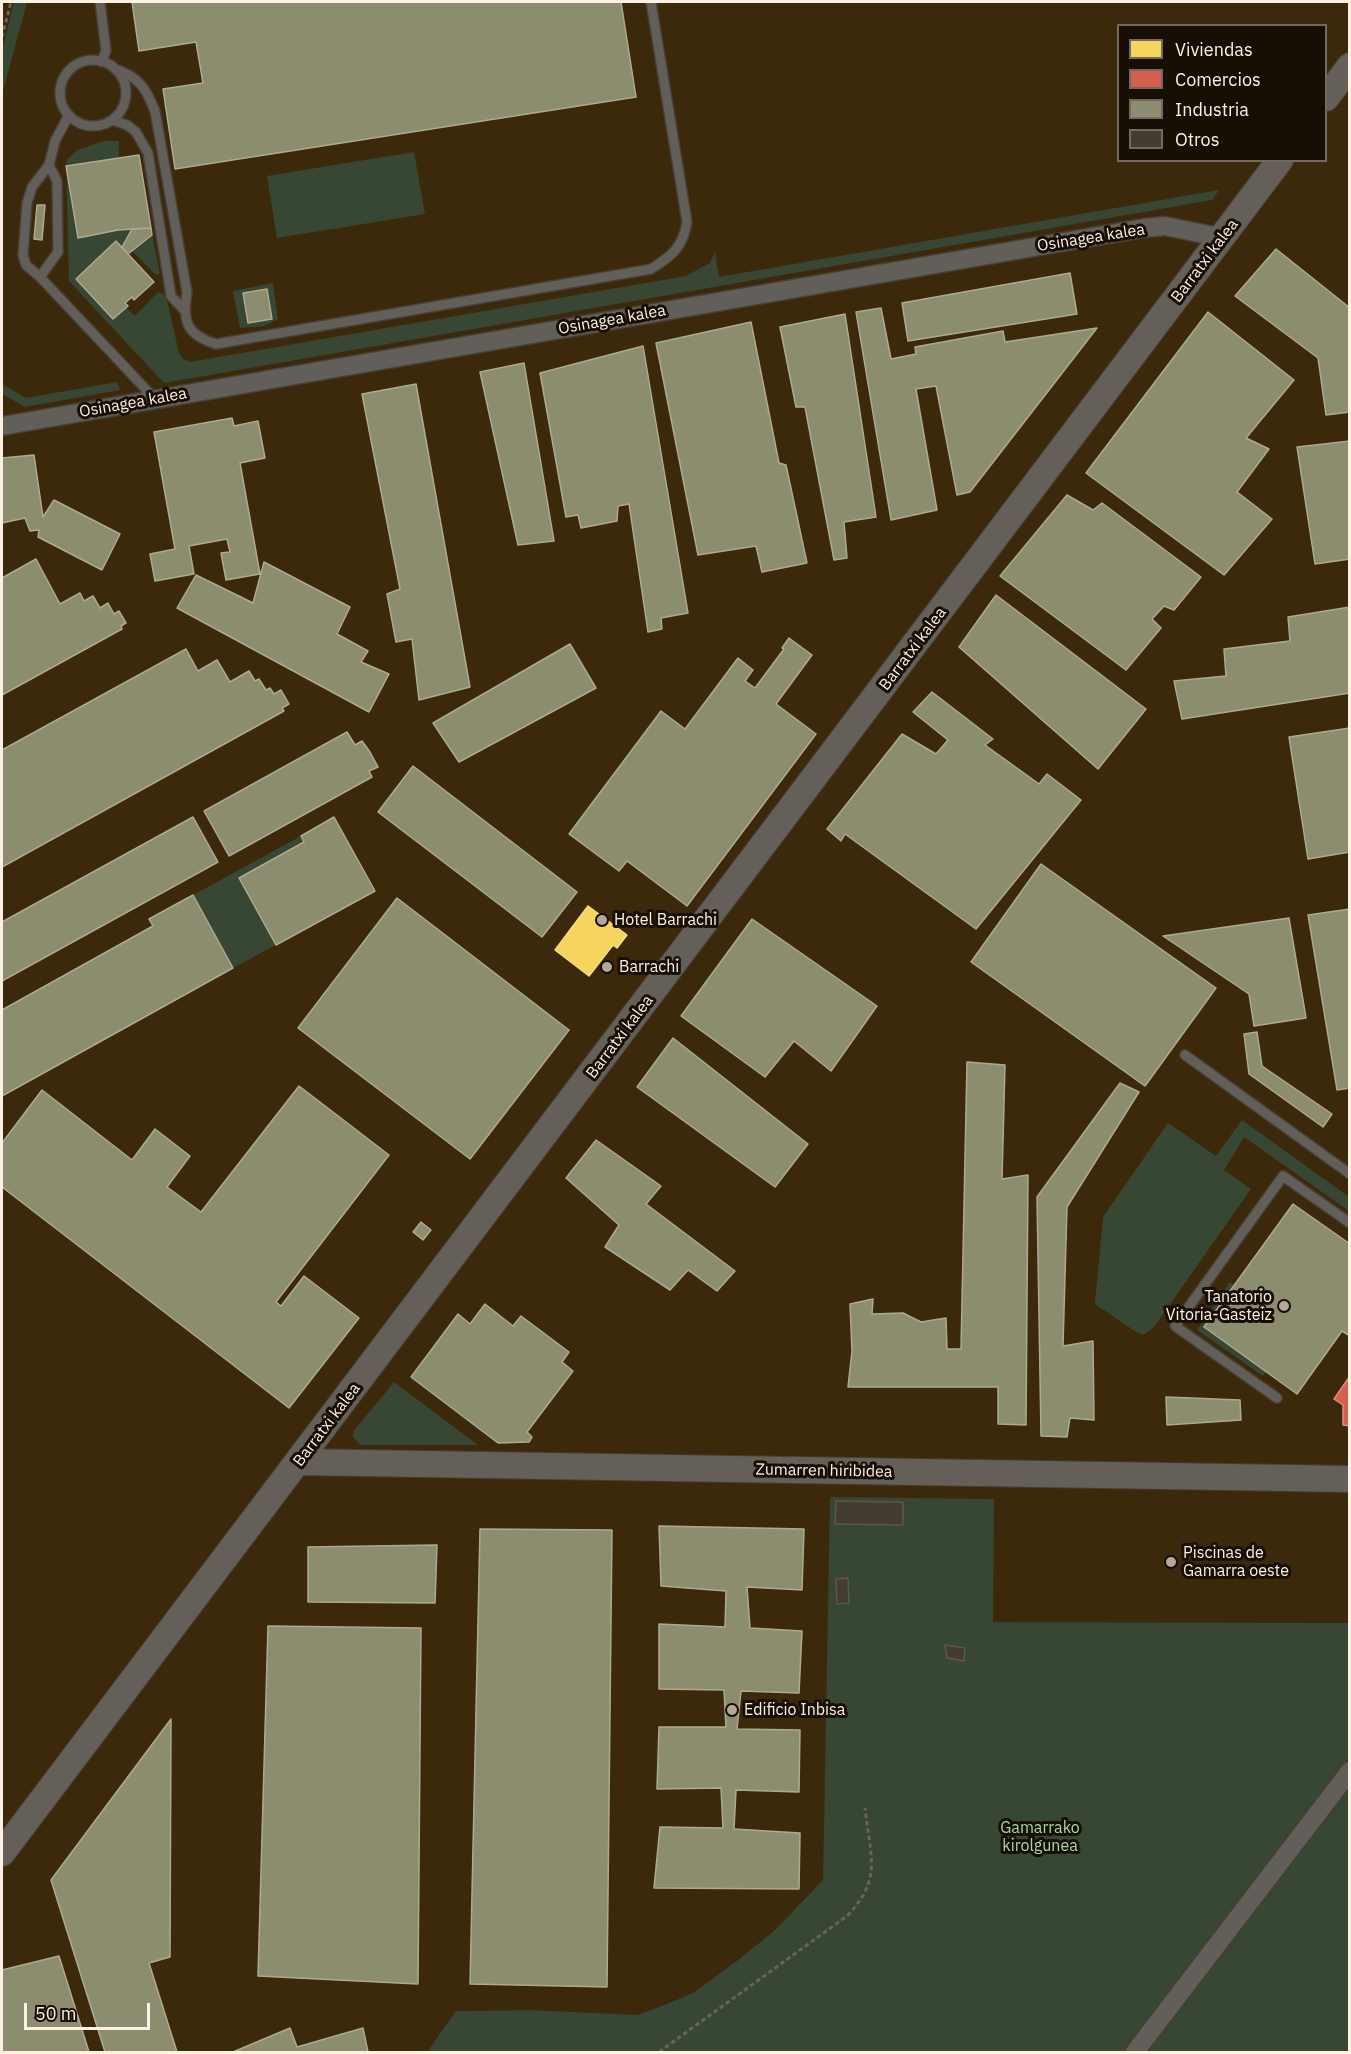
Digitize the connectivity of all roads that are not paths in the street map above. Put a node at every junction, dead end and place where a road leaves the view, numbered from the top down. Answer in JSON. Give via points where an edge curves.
{"nodes":[{"id":1,"x":99,"y":2,"type":"edge"},
{"id":2,"x":651,"y":2,"type":"edge"},
{"id":3,"x":102,"y":62,"type":"junction"},
{"id":4,"x":1350,"y":66,"type":"edge"},
{"id":5,"x":115,"y":69,"type":"junction"},
{"id":6,"x":1327,"y":97,"type":"edge"},
{"id":7,"x":69,"y":115,"type":"junction"},
{"id":8,"x":112,"y":120,"type":"junction"},
{"id":9,"x":1279,"y":162,"type":"edge"},
{"id":10,"x":49,"y":165,"type":"junction"},
{"id":11,"x":1223,"y":238,"type":"junction"},
{"id":12,"x":40,"y":277,"type":"junction"},
{"id":13,"x":184,"y":310,"type":"junction"},
{"id":14,"x":155,"y":399,"type":"junction"},
{"id":15,"x":2,"y":426,"type":"edge"},
{"id":16,"x":1185,"y":1055,"type":"dead end"},
{"id":17,"x":1350,"y":1174,"type":"edge"},
{"id":18,"x":1350,"y":1223,"type":"edge"},
{"id":19,"x":1277,"y":1398,"type":"dead end"},
{"id":20,"x":299,"y":1462,"type":"junction"},
{"id":21,"x":1350,"y":1479,"type":"edge"},
{"id":22,"x":1350,"y":1771,"type":"edge"},
{"id":23,"x":2,"y":1853,"type":"edge"},
{"id":24,"x":1135,"y":2052,"type":"edge"}],
"edges":[{"from":1,"to":3,"type":"lane","via":[[106,50]]},
{"from":2,"to":13,"type":"lane","via":[[687,222],[684,239],[673,255],[651,269],[216,344],[199,339],[190,330]]},
{"from":3,"to":5,"type":"lane"},
{"from":3,"to":7,"type":"lane","via":[[87,61],[74,66],[64,77],[60,92],[62,106]]},
{"from":4,"to":6,"type":"street"},
{"from":5,"to":8,"type":"lane","via":[[124,81],[126,95],[122,109]]},
{"from":5,"to":13,"type":"lane","via":[[133,75],[145,86],[155,111],[187,292]]},
{"from":7,"to":8,"type":"lane","via":[[84,125],[98,126]]},
{"from":7,"to":10,"type":"lane","via":[[55,141]]},
{"from":8,"to":13,"type":"lane","via":[[136,132],[148,153],[171,296]]},
{"from":9,"to":11,"type":"street","name":"Barratxi kalea"},
{"from":10,"to":12,"type":"lane","via":[[57,181],[58,252]]},
{"from":10,"to":12,"type":"lane","via":[[29,195],[23,255],[26,265]]},
{"from":11,"to":14,"type":"street","name":"Osinagea kalea","via":[[1165,226],[1144,228]]},
{"from":11,"to":20,"type":"street","name":"Barratxi kalea"},
{"from":12,"to":14,"type":"lane"},
{"from":14,"to":15,"type":"street","name":"Osinagea kalea"},
{"from":16,"to":17,"type":"lane"},
{"from":18,"to":19,"type":"lane","via":[[1283,1176],[1175,1326]]},
{"from":20,"to":21,"type":"street","name":"Zumarren hiribidea"},
{"from":20,"to":23,"type":"street","name":"Barratxi kalea"},
{"from":22,"to":24,"type":"street"}]}
